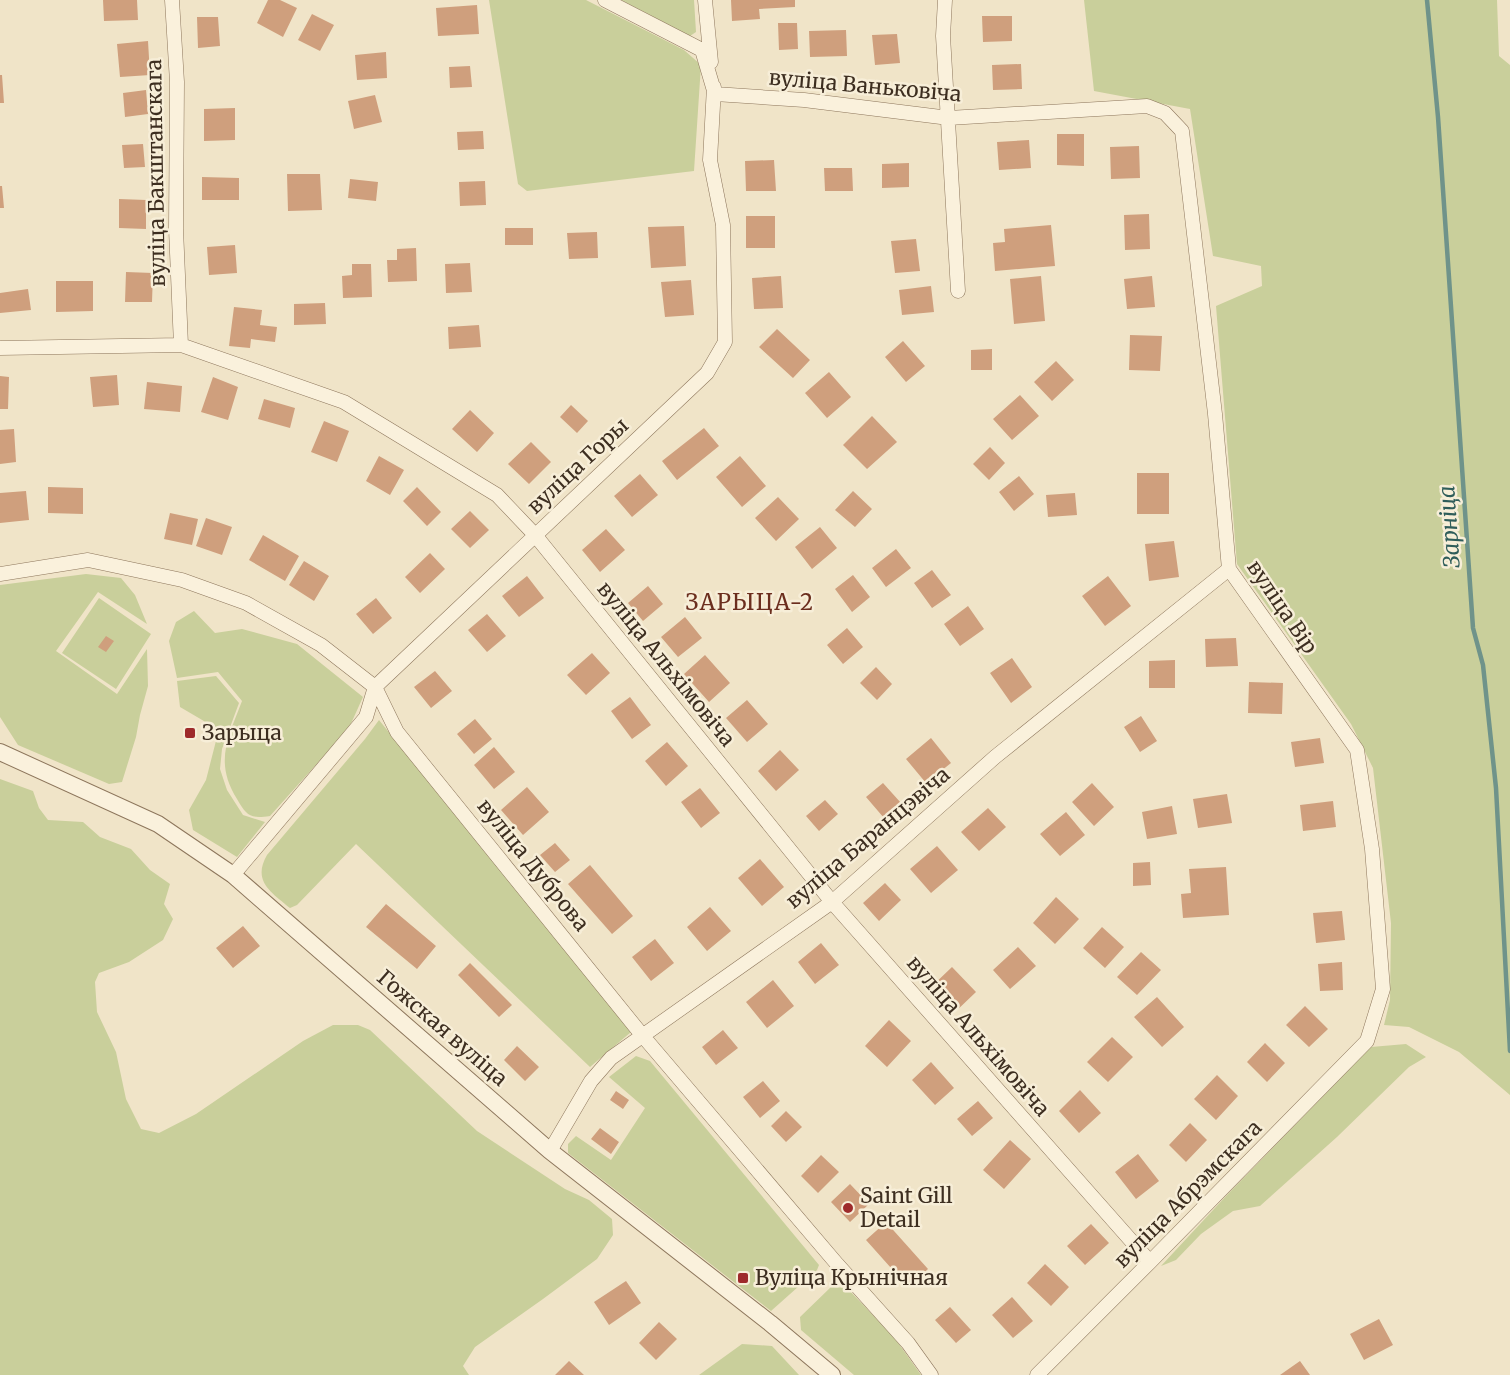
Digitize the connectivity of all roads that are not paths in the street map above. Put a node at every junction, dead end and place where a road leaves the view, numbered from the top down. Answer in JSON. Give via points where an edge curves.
{"nodes":[{"id":1,"x":172,"y":0,"type":"edge"},
{"id":2,"x":605,"y":0,"type":"edge"},
{"id":3,"x":705,"y":0,"type":"edge"},
{"id":4,"x":945,"y":0,"type":"edge"},
{"id":5,"x":715,"y":94,"type":"junction"},
{"id":6,"x":1165,"y":113,"type":"joint"},
{"id":7,"x":949,"y":118,"type":"junction"},
{"id":8,"x":958,"y":291,"type":"dead end"},
{"id":9,"x":182,"y":345,"type":"junction"},
{"id":10,"x":0,"y":348,"type":"edge"},
{"id":11,"x":535,"y":535,"type":"junction"},
{"id":12,"x":1229,"y":570,"type":"junction"},
{"id":13,"x":0,"y":574,"type":"edge"},
{"id":14,"x":375,"y":687,"type":"junction"},
{"id":15,"x":0,"y":753,"type":"edge"},
{"id":16,"x":233,"y":875,"type":"junction"},
{"id":17,"x":832,"y":902,"type":"junction"},
{"id":18,"x":642,"y":1035,"type":"junction"},
{"id":19,"x":1367,"y":1041,"type":"joint"},
{"id":20,"x":550,"y":1151,"type":"junction"},
{"id":21,"x":1150,"y":1262,"type":"junction"},
{"id":22,"x":832,"y":1375,"type":"edge"},
{"id":23,"x":931,"y":1375,"type":"edge"},
{"id":24,"x":1037,"y":1375,"type":"edge"}],
"edges":[{"from":1,"to":9,"type":"street","name":"вуліца Бакштанскага"},
{"from":2,"to":5,"type":"street","via":[[702,50]]},
{"from":3,"to":5,"type":"street","name":"вуліца Горы"},
{"from":4,"to":7,"type":"street","via":[[943,36]]},
{"from":5,"to":7,"type":"street","name":"вуліца Ваньковіча","via":[[804,100]]},
{"from":5,"to":11,"type":"street","name":"вуліца Горы","via":[[710,160],[723,225],[725,342],[707,373]]},
{"from":6,"to":7,"type":"street","name":"вуліца Ваньковіча","via":[[1147,106]]},
{"from":6,"to":12,"type":"street","name":"вуліца Вір","via":[[1182,131]]},
{"from":7,"to":8,"type":"street"},
{"from":9,"to":10,"type":"street","name":"вуліца Альхімовіча"},
{"from":9,"to":11,"type":"street","name":"вуліца Альхімовіча","via":[[344,402],[497,495]]},
{"from":11,"to":14,"type":"street","name":"вуліца Горы"},
{"from":11,"to":17,"type":"street","name":"вуліца Альхімовіча"},
{"from":12,"to":17,"type":"street","name":"вуліца Баранцэвіча","via":[[995,757]]},
{"from":12,"to":19,"type":"street","name":"вуліца Вір","via":[[1357,750],[1372,849],[1383,989]]},
{"from":13,"to":14,"type":"street","name":"вуліца Дуброва","via":[[88,560],[182,580],[246,603],[321,645]]},
{"from":14,"to":16,"type":"street","name":"вуліца Горы","via":[[366,717]]},
{"from":14,"to":18,"type":"street","name":"вуліца Дуброва","via":[[397,732]]},
{"from":15,"to":16,"type":"street","name":"Гожская вуліца","via":[[158,824]]},
{"from":16,"to":20,"type":"street","name":"Гожская вуліца"},
{"from":17,"to":18,"type":"street","name":"вуліца Баранцэвіча"},
{"from":17,"to":21,"type":"street","name":"вуліца Альхімовіча"},
{"from":18,"to":20,"type":"street","name":"вуліца Баранцэвіча","via":[[611,1058],[591,1081]]},
{"from":18,"to":23,"type":"street","name":"вуліца Дуброва","via":[[908,1343]]},
{"from":19,"to":21,"type":"street","name":"вуліца Абрэмскага"},
{"from":20,"to":22,"type":"street","name":"Гожская вуліца"},
{"from":21,"to":24,"type":"street","name":"вуліца Абрэмскага"}]}
